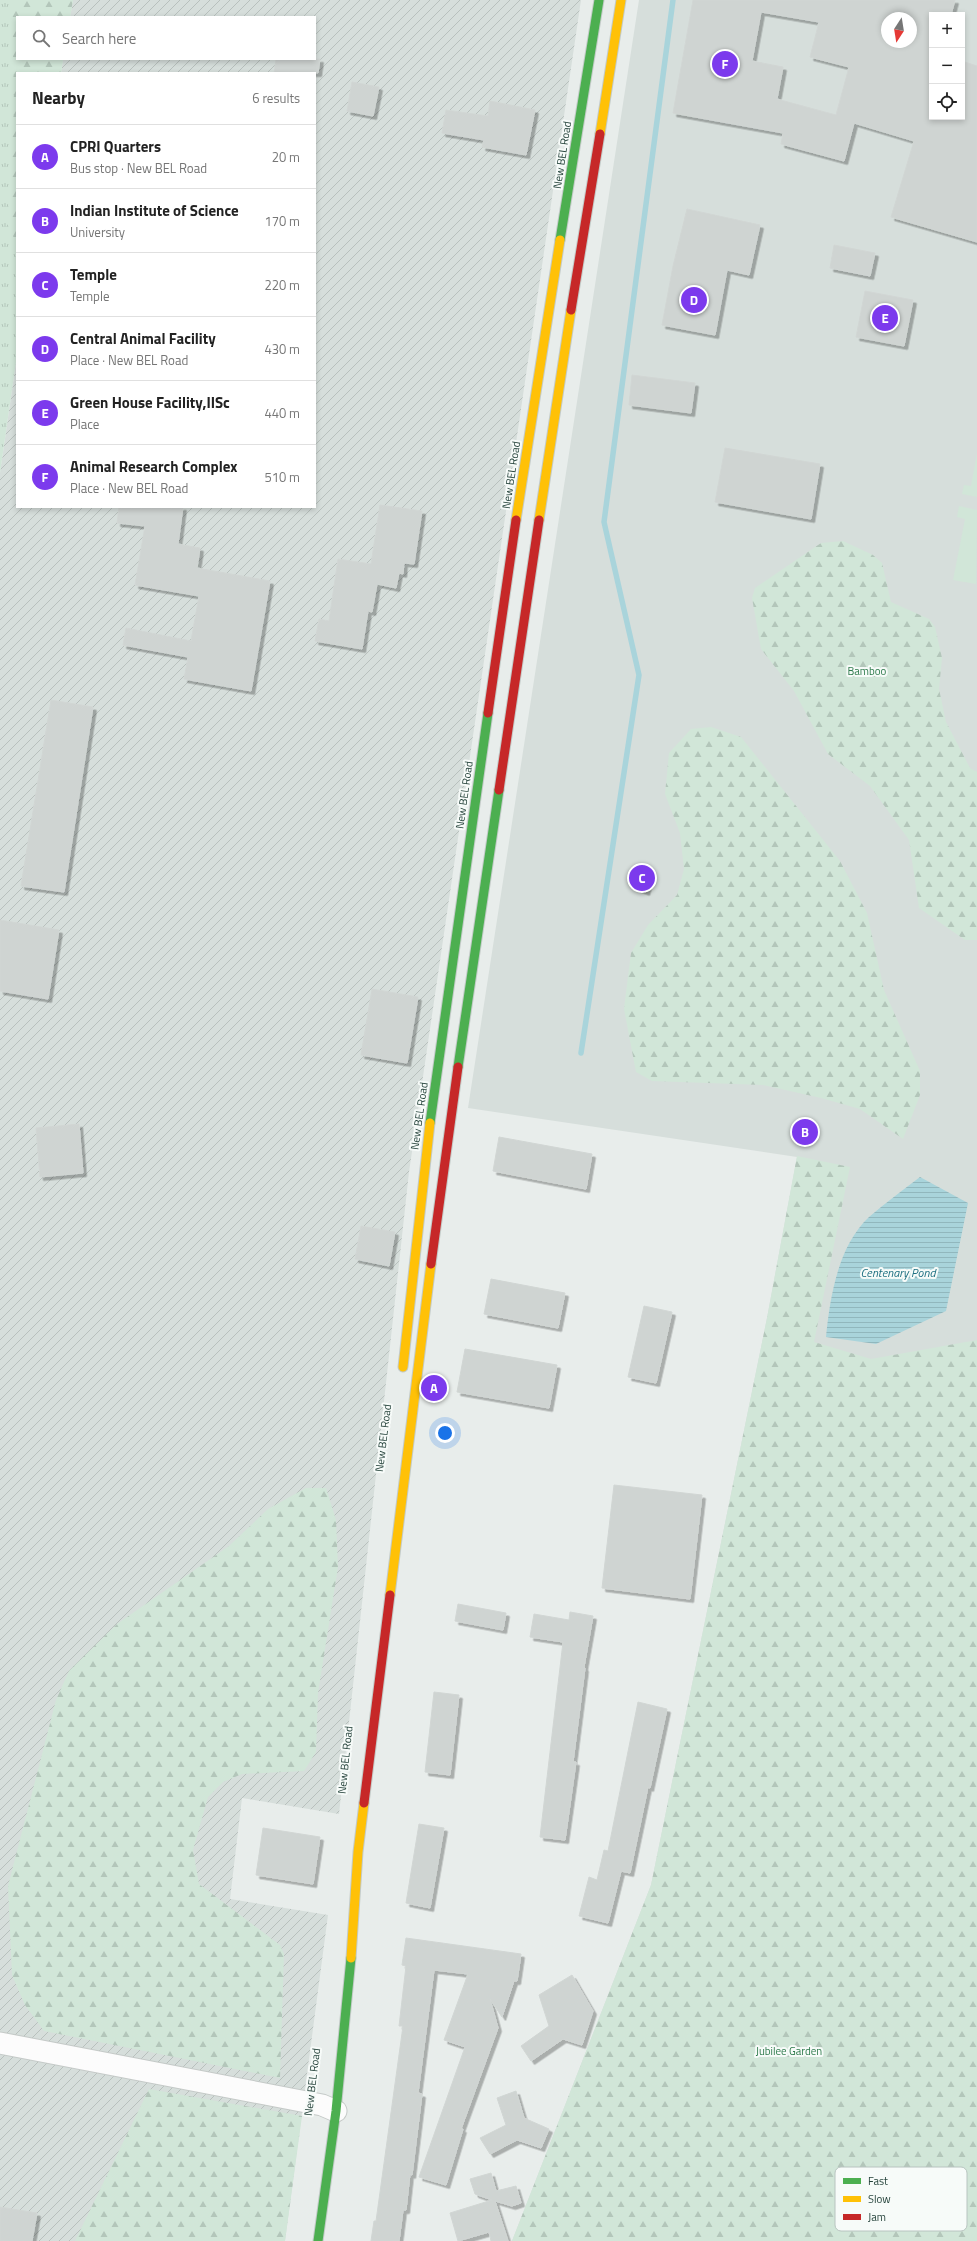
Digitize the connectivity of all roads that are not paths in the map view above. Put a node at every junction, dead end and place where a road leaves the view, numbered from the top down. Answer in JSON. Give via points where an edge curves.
{"nodes":[{"id":1,"x":599,"y":0,"type":"edge"},
{"id":2,"x":621,"y":0,"type":"edge"},
{"id":3,"x":402,"y":1377,"type":"dead end"},
{"id":4,"x":0,"y":2044,"type":"edge"},
{"id":5,"x":325,"y":2106,"type":"junction"},
{"id":6,"x":318,"y":2241,"type":"edge"}],
"edges":[{"from":1,"to":3,"type":"main road","name":"New BEL Road","via":[[516,514],[423,1169]]},
{"from":2,"to":5,"type":"main road","name":"New BEL Road","via":[[547,464],[442,1172],[358,1852],[350,1981]]},
{"from":4,"to":5,"type":"street"},
{"from":5,"to":6,"type":"main road","name":"New BEL Road"}]}
